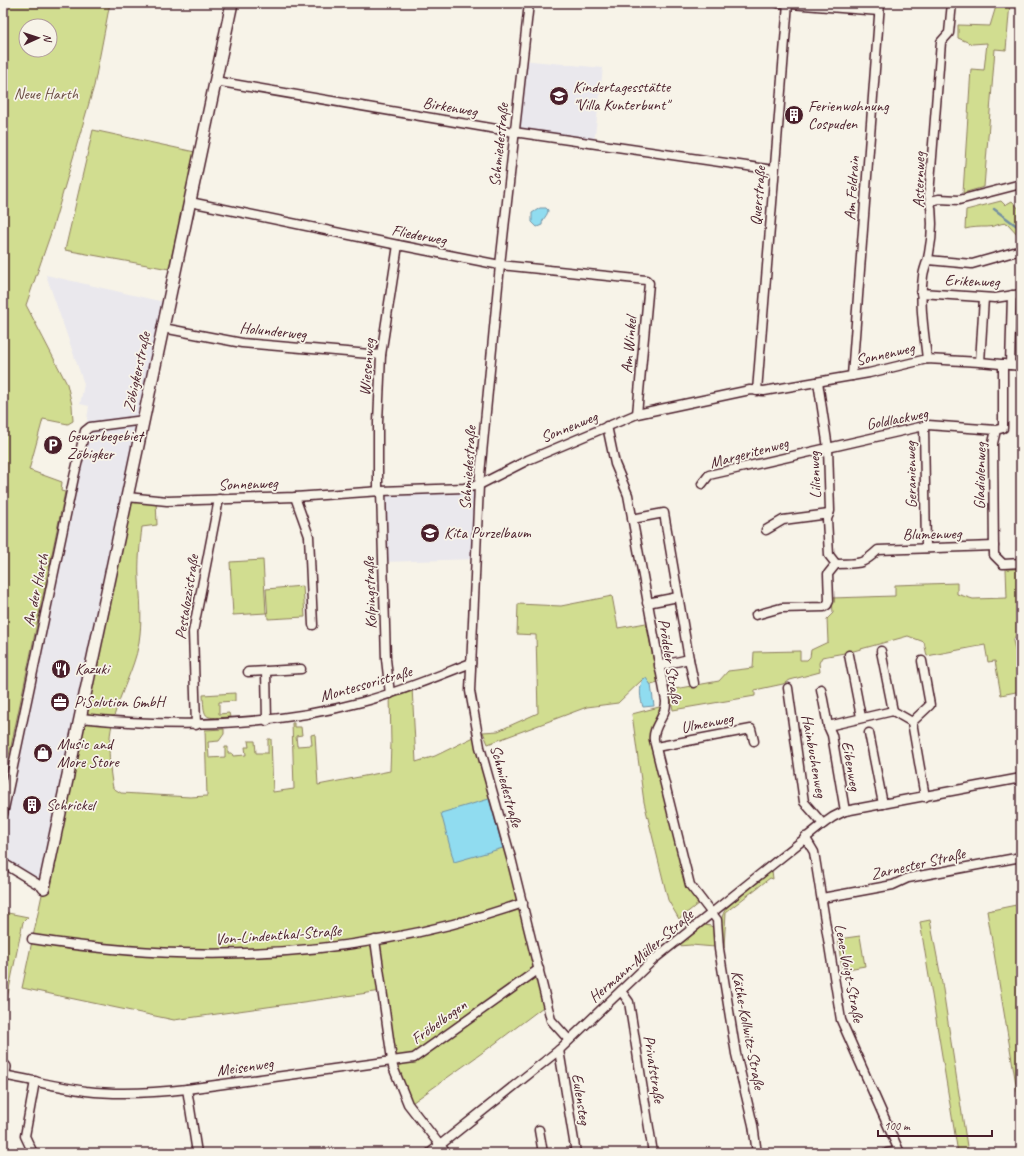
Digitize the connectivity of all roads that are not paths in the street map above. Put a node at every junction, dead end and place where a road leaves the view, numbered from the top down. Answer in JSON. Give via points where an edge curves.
{"nodes":[{"id":1,"x":232,"y":3,"type":"edge"},
{"id":2,"x":529,"y":3,"type":"edge"},
{"id":3,"x":778,"y":3,"type":"edge"},
{"id":4,"x":788,"y":3,"type":"edge"},
{"id":5,"x":952,"y":3,"type":"edge"},
{"id":6,"x":880,"y":7,"type":"edge"},
{"id":7,"x":215,"y":82,"type":"junction"},
{"id":8,"x":514,"y":132,"type":"junction"},
{"id":9,"x":774,"y":170,"type":"junction"},
{"id":10,"x":1021,"y":184,"type":"edge"},
{"id":11,"x":931,"y":201,"type":"junction"},
{"id":12,"x":190,"y":202,"type":"junction"},
{"id":13,"x":398,"y":245,"type":"junction"},
{"id":14,"x":1021,"y":250,"type":"edge"},
{"id":15,"x":928,"y":260,"type":"junction"},
{"id":16,"x":500,"y":265,"type":"junction"},
{"id":17,"x":646,"y":280,"type":"joint"},
{"id":18,"x":921,"y":293,"type":"junction"},
{"id":19,"x":1021,"y":294,"type":"edge"},
{"id":20,"x":1012,"y":295,"type":"junction"},
{"id":21,"x":984,"y":298,"type":"junction"},
{"id":22,"x":163,"y":328,"type":"junction"},
{"id":23,"x":381,"y":354,"type":"junction"},
{"id":24,"x":928,"y":359,"type":"junction"},
{"id":25,"x":980,"y":362,"type":"junction"},
{"id":26,"x":1007,"y":364,"type":"junction"},
{"id":27,"x":1021,"y":366,"type":"edge"},
{"id":28,"x":852,"y":376,"type":"junction"},
{"id":29,"x":818,"y":382,"type":"junction"},
{"id":30,"x":757,"y":391,"type":"junction"},
{"id":31,"x":637,"y":414,"type":"junction"},
{"id":32,"x":144,"y":420,"type":"junction"},
{"id":33,"x":608,"y":426,"type":"junction"},
{"id":34,"x":924,"y":426,"type":"junction"},
{"id":35,"x":996,"y":430,"type":"junction"},
{"id":36,"x":828,"y":448,"type":"junction"},
{"id":37,"x":702,"y":484,"type":"dead end"},
{"id":38,"x":479,"y":485,"type":"junction"},
{"id":39,"x":379,"y":491,"type":"junction"},
{"id":40,"x":127,"y":497,"type":"junction"},
{"id":41,"x":295,"y":497,"type":"junction"},
{"id":42,"x":219,"y":499,"type":"junction"},
{"id":43,"x":829,"y":514,"type":"junction"},
{"id":44,"x":632,"y":519,"type":"junction"},
{"id":45,"x":766,"y":530,"type":"dead end"},
{"id":46,"x":994,"y":546,"type":"junction"},
{"id":47,"x":926,"y":548,"type":"junction"},
{"id":48,"x":1021,"y":563,"type":"edge"},
{"id":49,"x":836,"y":564,"type":"junction"},
{"id":50,"x":678,"y":597,"type":"junction"},
{"id":51,"x":647,"y":603,"type":"junction"},
{"id":52,"x":756,"y":615,"type":"dead end"},
{"id":53,"x":313,"y":625,"type":"dead end"},
{"id":54,"x":881,"y":650,"type":"dead end"},
{"id":55,"x":849,"y":655,"type":"dead end"},
{"id":56,"x":689,"y":659,"type":"junction"},
{"id":57,"x":922,"y":662,"type":"dead end"},
{"id":58,"x":471,"y":663,"type":"junction"},
{"id":59,"x":659,"y":666,"type":"junction"},
{"id":60,"x":301,"y":669,"type":"dead end"},
{"id":61,"x":266,"y":671,"type":"junction"},
{"id":62,"x":248,"y":672,"type":"dead end"},
{"id":63,"x":694,"y":683,"type":"dead end"},
{"id":64,"x":788,"y":688,"type":"dead end"},
{"id":65,"x":821,"y":688,"type":"dead end"},
{"id":66,"x":390,"y":694,"type":"junction"},
{"id":67,"x":893,"y":711,"type":"junction"},
{"id":68,"x":80,"y":718,"type":"junction"},
{"id":69,"x":861,"y":718,"type":"junction"},
{"id":70,"x":267,"y":721,"type":"junction"},
{"id":71,"x":912,"y":722,"type":"junction"},
{"id":72,"x":196,"y":724,"type":"junction"},
{"id":73,"x":828,"y":726,"type":"junction"},
{"id":74,"x":870,"y":733,"type":"dead end"},
{"id":75,"x":754,"y":741,"type":"dead end"},
{"id":76,"x":656,"y":746,"type":"junction"},
{"id":77,"x":1021,"y":778,"type":"edge"},
{"id":78,"x":925,"y":797,"type":"junction"},
{"id":79,"x":883,"y":804,"type":"junction"},
{"id":80,"x":845,"y":811,"type":"junction"},
{"id":81,"x":3,"y":814,"type":"edge"},
{"id":82,"x":823,"y":824,"type":"junction"},
{"id":83,"x":806,"y":837,"type":"junction"},
{"id":84,"x":1021,"y":857,"type":"edge"},
{"id":85,"x":3,"y":863,"type":"edge"},
{"id":86,"x":44,"y":888,"type":"joint"},
{"id":87,"x":822,"y":898,"type":"junction"},
{"id":88,"x":523,"y":903,"type":"junction"},
{"id":89,"x":712,"y":913,"type":"junction"},
{"id":90,"x":32,"y":939,"type":"dead end"},
{"id":91,"x":375,"y":940,"type":"junction"},
{"id":92,"x":539,"y":969,"type":"junction"},
{"id":93,"x":621,"y":991,"type":"junction"},
{"id":94,"x":568,"y":1040,"type":"junction"},
{"id":95,"x":559,"y":1050,"type":"junction"},
{"id":96,"x":392,"y":1060,"type":"junction"},
{"id":97,"x":4,"y":1074,"type":"edge"},
{"id":98,"x":35,"y":1081,"type":"junction"},
{"id":99,"x":187,"y":1090,"type":"junction"},
{"id":100,"x":539,"y":1130,"type":"dead end"},
{"id":101,"x":441,"y":1145,"type":"junction"},
{"id":102,"x":900,"y":1152,"type":"edge"},
{"id":103,"x":33,"y":1153,"type":"edge"},
{"id":104,"x":197,"y":1153,"type":"edge"},
{"id":105,"x":430,"y":1153,"type":"edge"},
{"id":106,"x":446,"y":1153,"type":"edge"},
{"id":107,"x":543,"y":1153,"type":"edge"},
{"id":108,"x":576,"y":1153,"type":"edge"},
{"id":109,"x":653,"y":1153,"type":"edge"},
{"id":110,"x":757,"y":1153,"type":"edge"},
{"id":111,"x":887,"y":1153,"type":"edge"}],
"edges":[{"from":1,"to":7,"type":"main road","name":"Zöbigkerstraße"},
{"from":2,"to":8,"type":"street","name":"Schmiedestraße"},
{"from":3,"to":4,"type":"street"},
{"from":4,"to":6,"type":"street"},
{"from":4,"to":9,"type":"street","name":"Querstraße"},
{"from":5,"to":11,"type":"street","name":"Asternweg","via":[[949,33],[942,42],[929,195]]},
{"from":6,"to":28,"type":"street","name":"Am Feldrain"},
{"from":7,"to":8,"type":"street","name":"Birkenweg"},
{"from":7,"to":12,"type":"main road","name":"Zöbigkerstraße"},
{"from":8,"to":9,"type":"street","name":"Birkenweg"},
{"from":8,"to":16,"type":"street","name":"Schmiedestraße"},
{"from":9,"to":30,"type":"street","name":"Querstraße"},
{"from":10,"to":11,"type":"street","via":[[959,200]]},
{"from":11,"to":15,"type":"street","name":"Asternweg","via":[[933,211]]},
{"from":12,"to":13,"type":"street","name":"Fliederweg"},
{"from":12,"to":22,"type":"main road","name":"Zöbigkerstraße"},
{"from":13,"to":16,"type":"street","name":"Fliederweg"},
{"from":13,"to":23,"type":"street","name":"Wiesenweg"},
{"from":14,"to":15,"type":"street","via":[[972,264]]},
{"from":15,"to":18,"type":"street","name":"Asternweg"},
{"from":16,"to":17,"type":"street","name":"Fliederweg"},
{"from":16,"to":38,"type":"street","name":"Schmiedestraße"},
{"from":17,"to":31,"type":"street","name":"Am Winkel","via":[[649,283]]},
{"from":18,"to":21,"type":"street","name":"Erikenweg"},
{"from":18,"to":24,"type":"street","name":"Asternweg","via":[[921,312]]},
{"from":19,"to":20,"type":"street","name":"Erikenweg"},
{"from":20,"to":21,"type":"street","name":"Erikenweg"},
{"from":20,"to":26,"type":"street"},
{"from":21,"to":25,"type":"street"},
{"from":22,"to":23,"type":"street","name":"Holunderweg","via":[[242,343]]},
{"from":22,"to":32,"type":"main road","name":"Zöbigkerstraße"},
{"from":23,"to":39,"type":"street","name":"Wiesenweg","via":[[378,422]]},
{"from":24,"to":25,"type":"street","name":"Sonnenweg"},
{"from":24,"to":28,"type":"street","name":"Sonnenweg"},
{"from":25,"to":26,"type":"street","name":"Sonnenweg"},
{"from":26,"to":27,"type":"street","name":"Sonnenweg"},
{"from":26,"to":35,"type":"street","name":"Gladiolenweg","via":[[1003,428]]},
{"from":28,"to":29,"type":"street","name":"Sonnenweg"},
{"from":29,"to":30,"type":"street","name":"Sonnenweg"},
{"from":29,"to":36,"type":"street","name":"Lilienweg"},
{"from":30,"to":31,"type":"street","name":"Sonnenweg","via":[[750,390]]},
{"from":31,"to":33,"type":"street","name":"Sonnenweg"},
{"from":32,"to":40,"type":"main road","name":"Zöbigkerstraße"},
{"from":32,"to":81,"type":"street","name":"An der Harth","via":[[90,427],[85,431]]},
{"from":33,"to":38,"type":"street","name":"Sonnenweg","via":[[528,460]]},
{"from":33,"to":44,"type":"street","name":"Prödeler Straße","via":[[615,464],[628,495]]},
{"from":34,"to":35,"type":"street","name":"Goldlackweg"},
{"from":34,"to":36,"type":"street","name":"Goldlackweg"},
{"from":34,"to":47,"type":"street","name":"Geranienweg"},
{"from":35,"to":46,"type":"street","name":"Gladiolenweg","via":[[993,443]]},
{"from":36,"to":37,"type":"street","name":"Margeritenweg","via":[[709,475]]},
{"from":36,"to":43,"type":"street","name":"Lilienweg"},
{"from":38,"to":39,"type":"street","name":"Sonnenweg","via":[[464,488]]},
{"from":38,"to":58,"type":"street","name":"Schmiedestraße"},
{"from":39,"to":41,"type":"street","name":"Sonnenweg"},
{"from":39,"to":66,"type":"street","name":"Kolpingstraße","via":[[386,659]]},
{"from":40,"to":42,"type":"street","name":"Sonnenweg","via":[[167,501]]},
{"from":40,"to":68,"type":"main road","name":"Zöbigkerstraße"},
{"from":41,"to":42,"type":"street","name":"Sonnenweg"},
{"from":41,"to":53,"type":"street","via":[[309,536]]},
{"from":42,"to":72,"type":"street","name":"Pestalozzistraße","via":[[193,632]]},
{"from":43,"to":45,"type":"street","via":[[782,520]]},
{"from":43,"to":49,"type":"street","name":"Lilienweg","via":[[829,555]]},
{"from":44,"to":50,"type":"street","via":[[664,513]]},
{"from":44,"to":51,"type":"street","name":"Prödeler Straße"},
{"from":46,"to":47,"type":"street","name":"Blumenweg"},
{"from":46,"to":48,"type":"street","via":[[994,555],[1003,564]]},
{"from":47,"to":49,"type":"street","name":"Blumenweg","via":[[878,550],[861,563]]},
{"from":49,"to":52,"type":"street","via":[[828,574],[829,601],[824,607],[780,608]]},
{"from":50,"to":51,"type":"street"},
{"from":50,"to":56,"type":"street"},
{"from":51,"to":59,"type":"street","name":"Prödeler Straße"},
{"from":54,"to":67,"type":"street"},
{"from":55,"to":69,"type":"street","name":"Eibenweg"},
{"from":56,"to":59,"type":"street"},
{"from":56,"to":63,"type":"street"},
{"from":57,"to":71,"type":"street","via":[[930,706]]},
{"from":58,"to":66,"type":"street","name":"Montessoristraße"},
{"from":58,"to":88,"type":"street","name":"Schmiedestraße","via":[[470,691],[480,747]]},
{"from":59,"to":76,"type":"street","name":"Prödeler Straße","via":[[666,708],[654,732]]},
{"from":60,"to":61,"type":"street"},
{"from":61,"to":62,"type":"street"},
{"from":61,"to":70,"type":"street"},
{"from":64,"to":82,"type":"street","name":"Hainbuchenweg","via":[[804,802]]},
{"from":65,"to":73,"type":"street","name":"Eibenweg"},
{"from":66,"to":70,"type":"street","name":"Montessoristraße","via":[[340,708]]},
{"from":67,"to":69,"type":"street","name":"Eibenweg"},
{"from":67,"to":71,"type":"street"},
{"from":68,"to":72,"type":"street","name":"Montessoristraße","via":[[146,724]]},
{"from":68,"to":86,"type":"main road","name":"Zöbigkerstraße"},
{"from":69,"to":73,"type":"street","name":"Eibenweg"},
{"from":70,"to":72,"type":"street","name":"Montessoristraße"},
{"from":71,"to":78,"type":"street"},
{"from":73,"to":80,"type":"street","name":"Eibenweg","via":[[832,735]]},
{"from":74,"to":79,"type":"street"},
{"from":75,"to":76,"type":"street","name":"Ulmenweg","via":[[751,729]]},
{"from":76,"to":89,"type":"street","name":"Prödeler Straße","via":[[690,885]]},
{"from":77,"to":78,"type":"street","name":"Hermann-Müller-Straße"},
{"from":78,"to":79,"type":"street","name":"Hermann-Müller-Straße"},
{"from":79,"to":80,"type":"street","name":"Hermann-Müller-Straße"},
{"from":80,"to":82,"type":"street","name":"Hermann-Müller-Straße"},
{"from":82,"to":83,"type":"street","name":"Hermann-Müller-Straße"},
{"from":83,"to":87,"type":"street","name":"Lene-Voigt-Straße","via":[[814,852]]},
{"from":83,"to":89,"type":"street","name":"Hermann-Müller-Straße"},
{"from":84,"to":87,"type":"street","name":"Zarnester Straße","via":[[908,878],[893,885]]},
{"from":85,"to":86,"type":"street"},
{"from":87,"to":102,"type":"street","name":"Lene-Voigt-Straße","via":[[841,1020]]},
{"from":88,"to":91,"type":"street","name":"Von-Lindenthal-Straße","via":[[450,925]]},
{"from":88,"to":92,"type":"street","name":"Schmiedestraße"},
{"from":89,"to":93,"type":"street","name":"Hermann-Müller-Straße","via":[[653,960]]},
{"from":89,"to":110,"type":"street","name":"Käthe-Kollwitz-Straße","via":[[717,920],[719,949],[736,1054]]},
{"from":90,"to":91,"type":"street","name":"Von-Lindenthal-Straße","via":[[127,951],[197,954],[302,950]]},
{"from":91,"to":96,"type":"street","name":"Fröbelbogen"},
{"from":92,"to":94,"type":"street","name":"Schmiedestraße","via":[[551,1020]]},
{"from":92,"to":96,"type":"street","name":"Fröbelbogen","via":[[414,1058]]},
{"from":93,"to":94,"type":"street","name":"Hermann-Müller-Straße"},
{"from":93,"to":109,"type":"street","name":"Privatstraße","via":[[629,1002]]},
{"from":94,"to":95,"type":"street","name":"Hermann-Müller-Straße"},
{"from":95,"to":101,"type":"street","name":"Hermann-Müller-Straße"},
{"from":95,"to":108,"type":"street","name":"Eulensteg"},
{"from":96,"to":99,"type":"street","name":"Meisenweg"},
{"from":96,"to":101,"type":"street","via":[[408,1104]]},
{"from":97,"to":98,"type":"street","name":"Meisenweg"},
{"from":98,"to":99,"type":"street","name":"Meisenweg","via":[[85,1091],[154,1093]]},
{"from":98,"to":103,"type":"street","via":[[25,1136]]},
{"from":99,"to":104,"type":"street"},
{"from":100,"to":107,"type":"street"},
{"from":101,"to":105,"type":"street","name":"Hermann-Müller-Straße"},
{"from":101,"to":106,"type":"street"},
{"from":102,"to":111,"type":"street"}]}
